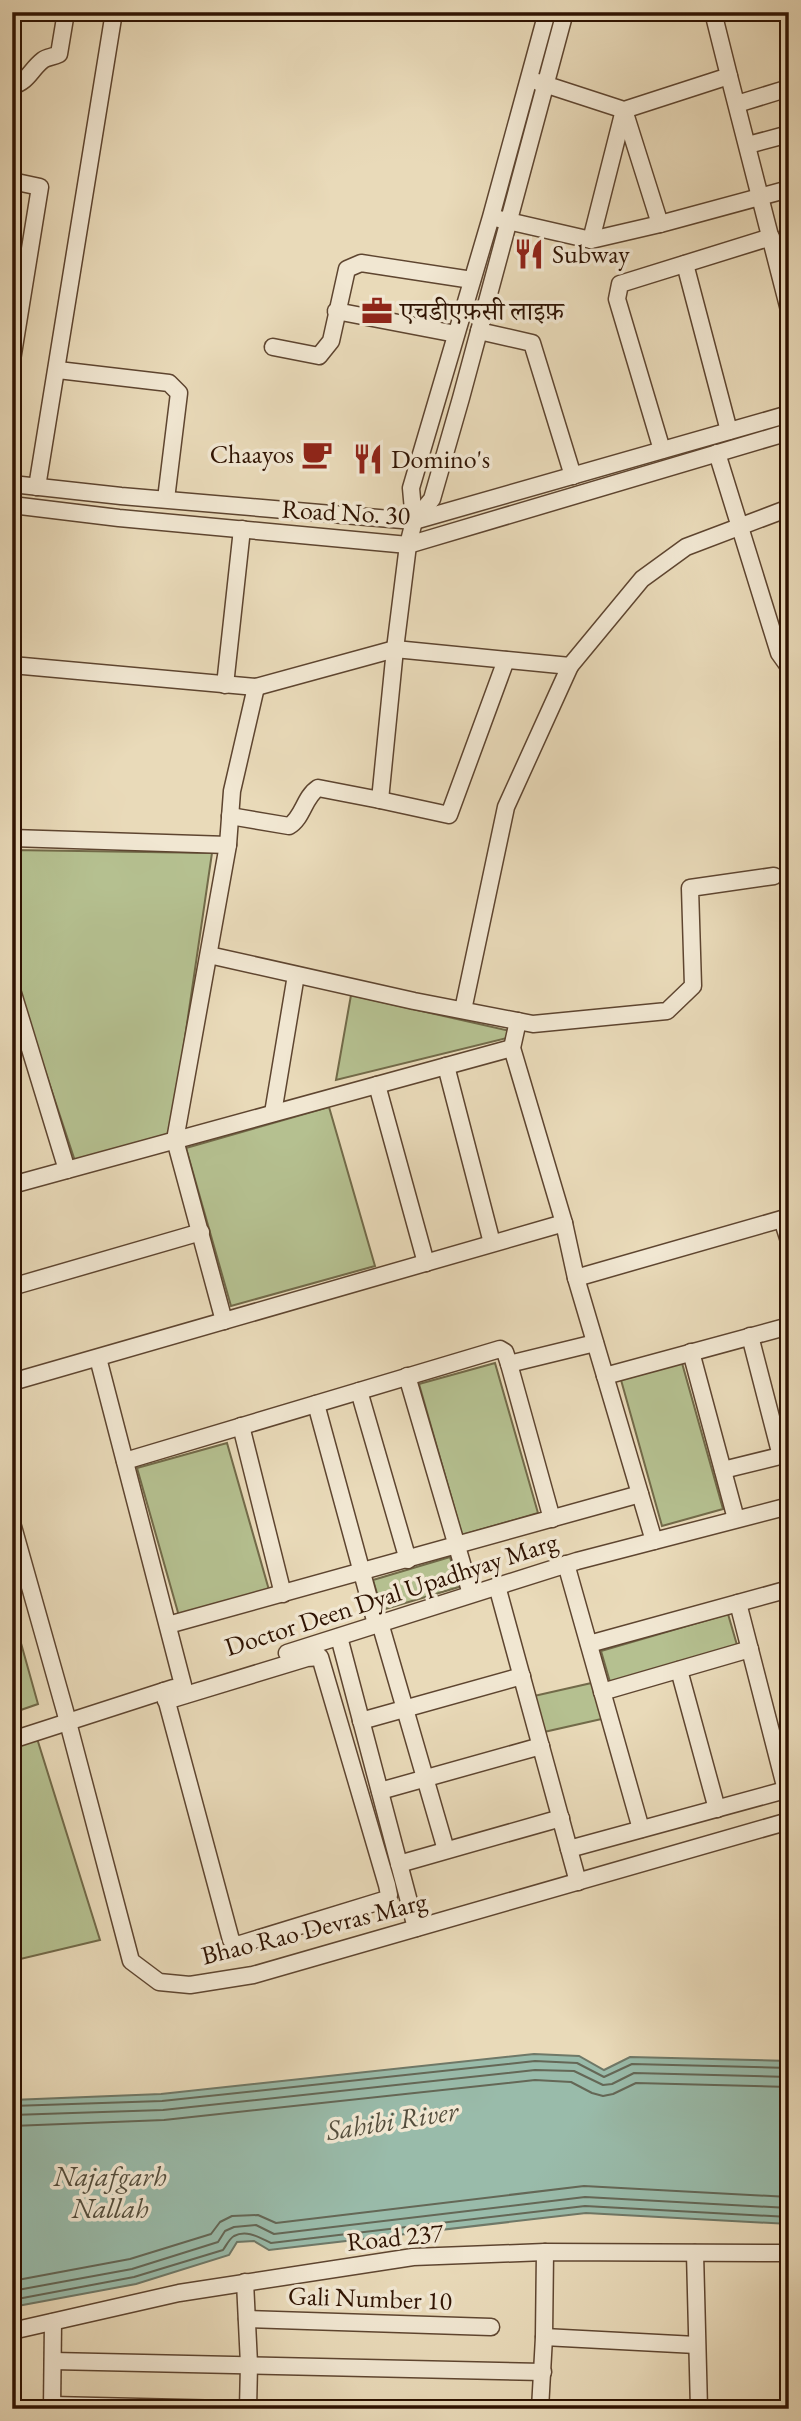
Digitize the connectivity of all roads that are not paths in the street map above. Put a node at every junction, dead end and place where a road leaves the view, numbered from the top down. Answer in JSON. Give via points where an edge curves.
{"nodes":[{"id":1,"x":66,"y":12,"type":"edge"},
{"id":2,"x":114,"y":12,"type":"edge"},
{"id":3,"x":546,"y":12,"type":"edge"},
{"id":4,"x":565,"y":12,"type":"edge"},
{"id":5,"x":713,"y":12,"type":"edge"},
{"id":6,"x":729,"y":76,"type":"junction"},
{"id":7,"x":529,"y":80,"type":"junction"},
{"id":8,"x":545,"y":85,"type":"junction"},
{"id":9,"x":12,"y":86,"type":"edge"},
{"id":10,"x":789,"y":88,"type":"edge"},
{"id":11,"x":737,"y":104,"type":"junction"},
{"id":12,"x":624,"y":110,"type":"junction"},
{"id":13,"x":789,"y":134,"type":"edge"},
{"id":14,"x":748,"y":145,"type":"junction"},
{"id":15,"x":12,"y":181,"type":"edge"},
{"id":16,"x":789,"y":189,"type":"edge"},
{"id":17,"x":762,"y":197,"type":"junction"},
{"id":18,"x":491,"y":217,"type":"junction"},
{"id":19,"x":508,"y":221,"type":"junction"},
{"id":20,"x":660,"y":225,"type":"junction"},
{"id":21,"x":771,"y":237,"type":"junction"},
{"id":22,"x":591,"y":240,"type":"junction"},
{"id":23,"x":685,"y":264,"type":"junction"},
{"id":24,"x":19,"y":279,"type":"edge"},
{"id":25,"x":472,"y":280,"type":"junction"},
{"id":26,"x":787,"y":292,"type":"edge"},
{"id":27,"x":789,"y":310,"type":"edge"},
{"id":28,"x":336,"y":311,"type":"junction"},
{"id":29,"x":479,"y":331,"type":"junction"},
{"id":30,"x":456,"y":334,"type":"junction"},
{"id":31,"x":273,"y":347,"type":"dead end"},
{"id":32,"x":12,"y":360,"type":"edge"},
{"id":33,"x":58,"y":370,"type":"junction"},
{"id":34,"x":789,"y":414,"type":"edge"},
{"id":35,"x":729,"y":431,"type":"junction"},
{"id":36,"x":789,"y":432,"type":"edge"},
{"id":37,"x":662,"y":450,"type":"junction"},
{"id":38,"x":717,"y":453,"type":"junction"},
{"id":39,"x":573,"y":476,"type":"junction"},
{"id":40,"x":12,"y":484,"type":"edge"},
{"id":41,"x":37,"y":487,"type":"junction"},
{"id":42,"x":166,"y":499,"type":"junction"},
{"id":43,"x":12,"y":505,"type":"edge"},
{"id":44,"x":789,"y":508,"type":"edge"},
{"id":45,"x":414,"y":521,"type":"junction"},
{"id":46,"x":741,"y":524,"type":"junction"},
{"id":47,"x":242,"y":529,"type":"junction"},
{"id":48,"x":408,"y":545,"type":"junction"},
{"id":49,"x":395,"y":649,"type":"junction"},
{"id":50,"x":506,"y":660,"type":"junction"},
{"id":51,"x":12,"y":665,"type":"edge"},
{"id":52,"x":570,"y":666,"type":"junction"},
{"id":53,"x":789,"y":667,"type":"edge"},
{"id":54,"x":225,"y":685,"type":"junction"},
{"id":55,"x":256,"y":687,"type":"junction"},
{"id":56,"x":380,"y":800,"type":"junction"},
{"id":57,"x":230,"y":816,"type":"junction"},
{"id":58,"x":12,"y":838,"type":"edge"},
{"id":59,"x":228,"y":845,"type":"junction"},
{"id":60,"x":774,"y":876,"type":"dead end"},
{"id":61,"x":209,"y":955,"type":"junction"},
{"id":62,"x":296,"y":975,"type":"junction"},
{"id":63,"x":12,"y":990,"type":"edge"},
{"id":64,"x":463,"y":1010,"type":"junction"},
{"id":65,"x":518,"y":1021,"type":"junction"},
{"id":66,"x":512,"y":1048,"type":"junction"},
{"id":67,"x":446,"y":1066,"type":"junction"},
{"id":68,"x":377,"y":1085,"type":"junction"},
{"id":69,"x":273,"y":1113,"type":"junction"},
{"id":70,"x":176,"y":1140,"type":"junction"},
{"id":71,"x":67,"y":1170,"type":"junction"},
{"id":72,"x":12,"y":1185,"type":"edge"},
{"id":73,"x":785,"y":1218,"type":"edge"},
{"id":74,"x":564,"y":1223,"type":"junction"},
{"id":75,"x":201,"y":1232,"type":"junction"},
{"id":76,"x":789,"y":1241,"type":"edge"},
{"id":77,"x":492,"y":1243,"type":"junction"},
{"id":78,"x":426,"y":1262,"type":"junction"},
{"id":79,"x":576,"y":1278,"type":"junction"},
{"id":80,"x":15,"y":1286,"type":"dead end"},
{"id":81,"x":224,"y":1321,"type":"junction"},
{"id":82,"x":789,"y":1326,"type":"edge"},
{"id":83,"x":750,"y":1336,"type":"junction"},
{"id":84,"x":595,"y":1343,"type":"junction"},
{"id":85,"x":691,"y":1352,"type":"junction"},
{"id":86,"x":97,"y":1357,"type":"junction"},
{"id":87,"x":509,"y":1364,"type":"junction"},
{"id":88,"x":605,"y":1376,"type":"junction"},
{"id":89,"x":407,"y":1377,"type":"junction"},
{"id":90,"x":12,"y":1382,"type":"edge"},
{"id":91,"x":359,"y":1391,"type":"junction"},
{"id":92,"x":316,"y":1404,"type":"junction"},
{"id":93,"x":241,"y":1426,"type":"junction"},
{"id":94,"x":785,"y":1455,"type":"edge"},
{"id":95,"x":125,"y":1461,"type":"junction"},
{"id":96,"x":723,"y":1470,"type":"junction"},
{"id":97,"x":640,"y":1494,"type":"junction"},
{"id":98,"x":789,"y":1506,"type":"edge"},
{"id":99,"x":552,"y":1519,"type":"junction"},
{"id":100,"x":736,"y":1520,"type":"junction"},
{"id":101,"x":12,"y":1523,"type":"edge"},
{"id":102,"x":654,"y":1541,"type":"junction"},
{"id":103,"x":457,"y":1546,"type":"junction"},
{"id":104,"x":408,"y":1560,"type":"junction"},
{"id":105,"x":566,"y":1564,"type":"junction"},
{"id":106,"x":362,"y":1573,"type":"junction"},
{"id":107,"x":497,"y":1586,"type":"junction"},
{"id":108,"x":789,"y":1589,"type":"edge"},
{"id":109,"x":283,"y":1594,"type":"junction"},
{"id":110,"x":471,"y":1594,"type":"junction"},
{"id":111,"x":738,"y":1603,"type":"junction"},
{"id":112,"x":378,"y":1624,"type":"junction"},
{"id":113,"x":168,"y":1625,"type":"junction"},
{"id":114,"x":339,"y":1637,"type":"junction"},
{"id":115,"x":589,"y":1644,"type":"junction"},
{"id":116,"x":750,"y":1649,"type":"junction"},
{"id":117,"x":679,"y":1670,"type":"junction"},
{"id":118,"x":522,"y":1676,"type":"junction"},
{"id":119,"x":183,"y":1685,"type":"junction"},
{"id":120,"x":602,"y":1692,"type":"junction"},
{"id":121,"x":165,"y":1696,"type":"junction"},
{"id":122,"x":405,"y":1709,"type":"junction"},
{"id":123,"x":68,"y":1721,"type":"junction"},
{"id":124,"x":361,"y":1721,"type":"junction"},
{"id":125,"x":12,"y":1740,"type":"edge"},
{"id":126,"x":541,"y":1746,"type":"junction"},
{"id":127,"x":425,"y":1778,"type":"junction"},
{"id":128,"x":787,"y":1789,"type":"edge"},
{"id":129,"x":380,"y":1791,"type":"junction"},
{"id":130,"x":717,"y":1809,"type":"junction"},
{"id":131,"x":561,"y":1818,"type":"junction"},
{"id":132,"x":789,"y":1821,"type":"edge"},
{"id":133,"x":641,"y":1829,"type":"junction"},
{"id":134,"x":446,"y":1850,"type":"junction"},
{"id":135,"x":569,"y":1850,"type":"junction"},
{"id":136,"x":399,"y":1864,"type":"junction"},
{"id":137,"x":578,"y":1882,"type":"junction"},
{"id":138,"x":416,"y":1928,"type":"junction"},
{"id":139,"x":545,"y":2252,"type":"junction"},
{"id":140,"x":695,"y":2253,"type":"junction"},
{"id":141,"x":789,"y":2253,"type":"edge"},
{"id":142,"x":245,"y":2282,"type":"junction"},
{"id":143,"x":247,"y":2319,"type":"junction"},
{"id":144,"x":53,"y":2322,"type":"junction"},
{"id":145,"x":491,"y":2327,"type":"dead end"},
{"id":146,"x":12,"y":2330,"type":"edge"},
{"id":147,"x":544,"y":2337,"type":"junction"},
{"id":148,"x":696,"y":2345,"type":"junction"},
{"id":149,"x":53,"y":2361,"type":"junction"},
{"id":150,"x":249,"y":2364,"type":"junction"},
{"id":151,"x":543,"y":2372,"type":"junction"},
{"id":152,"x":52,"y":2407,"type":"edge"},
{"id":153,"x":226,"y":2409,"type":"edge"},
{"id":154,"x":248,"y":2409,"type":"edge"},
{"id":155,"x":540,"y":2409,"type":"edge"},
{"id":156,"x":699,"y":2409,"type":"edge"}],
"edges":[{"from":1,"to":9,"type":"street","via":[[59,54],[45,58],[29,78]]},
{"from":2,"to":33,"type":"street"},
{"from":3,"to":7,"type":"street"},
{"from":4,"to":8,"type":"street"},
{"from":5,"to":6,"type":"street"},
{"from":6,"to":11,"type":"street"},
{"from":6,"to":12,"type":"street"},
{"from":7,"to":8,"type":"street"},
{"from":7,"to":18,"type":"street"},
{"from":8,"to":12,"type":"street"},
{"from":8,"to":19,"type":"street"},
{"from":10,"to":11,"type":"street"},
{"from":11,"to":14,"type":"street"},
{"from":12,"to":20,"type":"street"},
{"from":12,"to":22,"type":"street"},
{"from":13,"to":14,"type":"street"},
{"from":14,"to":17,"type":"street"},
{"from":15,"to":24,"type":"street","via":[[40,187]]},
{"from":16,"to":17,"type":"street"},
{"from":17,"to":20,"type":"street"},
{"from":17,"to":21,"type":"street"},
{"from":18,"to":19,"type":"street"},
{"from":18,"to":25,"type":"street"},
{"from":19,"to":22,"type":"street"},
{"from":19,"to":29,"type":"street"},
{"from":20,"to":22,"type":"street"},
{"from":21,"to":23,"type":"street"},
{"from":21,"to":26,"type":"street"},
{"from":23,"to":35,"type":"street"},
{"from":23,"to":37,"type":"street","via":[[620,284],[617,299]]},
{"from":24,"to":32,"type":"street"},
{"from":25,"to":28,"type":"street","via":[[360,263],[346,269]]},
{"from":25,"to":30,"type":"street"},
{"from":26,"to":27,"type":"street"},
{"from":28,"to":30,"type":"street"},
{"from":28,"to":31,"type":"street","via":[[331,341],[319,356]]},
{"from":29,"to":39,"type":"street","via":[[532,343]]},
{"from":29,"to":45,"type":"street","via":[[432,499]]},
{"from":30,"to":45,"type":"street","via":[[411,488]]},
{"from":33,"to":41,"type":"street"},
{"from":33,"to":42,"type":"street","via":[[169,383],[179,393]]},
{"from":34,"to":35,"type":"street","name":"Road No. 30"},
{"from":35,"to":37,"type":"street","name":"Road No. 30"},
{"from":36,"to":38,"type":"street","name":"Road No. 30"},
{"from":37,"to":39,"type":"street","name":"Road No. 30"},
{"from":38,"to":46,"type":"street"},
{"from":38,"to":48,"type":"street","name":"Road No. 30"},
{"from":39,"to":45,"type":"street","name":"Road No. 30"},
{"from":40,"to":41,"type":"street","name":"Road No. 30"},
{"from":41,"to":42,"type":"street","name":"Road No. 30"},
{"from":42,"to":45,"type":"street","name":"Road No. 30"},
{"from":43,"to":47,"type":"street","name":"Road No. 30"},
{"from":44,"to":46,"type":"street"},
{"from":45,"to":48,"type":"street"},
{"from":46,"to":52,"type":"street","via":[[686,547],[642,579]]},
{"from":46,"to":53,"type":"street","via":[[779,653]]},
{"from":47,"to":48,"type":"street","name":"Road No. 30"},
{"from":47,"to":54,"type":"street"},
{"from":48,"to":49,"type":"street"},
{"from":49,"to":50,"type":"street"},
{"from":49,"to":55,"type":"street"},
{"from":49,"to":56,"type":"street"},
{"from":50,"to":52,"type":"street"},
{"from":50,"to":56,"type":"street","via":[[449,815]]},
{"from":51,"to":54,"type":"street"},
{"from":52,"to":64,"type":"street","via":[[506,807]]},
{"from":54,"to":55,"type":"street"},
{"from":55,"to":57,"type":"street"},
{"from":56,"to":57,"type":"street","via":[[318,788],[289,826]]},
{"from":57,"to":59,"type":"street"},
{"from":58,"to":59,"type":"street"},
{"from":59,"to":61,"type":"street"},
{"from":60,"to":65,"type":"street","via":[[690,888],[693,986],[667,1011],[533,1024]]},
{"from":61,"to":62,"type":"street"},
{"from":61,"to":70,"type":"street"},
{"from":62,"to":64,"type":"street"},
{"from":62,"to":69,"type":"street"},
{"from":63,"to":71,"type":"street"},
{"from":64,"to":65,"type":"street"},
{"from":65,"to":66,"type":"street"},
{"from":66,"to":67,"type":"street"},
{"from":66,"to":74,"type":"street"},
{"from":67,"to":68,"type":"street"},
{"from":67,"to":77,"type":"street"},
{"from":68,"to":69,"type":"street"},
{"from":68,"to":78,"type":"street"},
{"from":69,"to":70,"type":"street"},
{"from":70,"to":71,"type":"street"},
{"from":70,"to":75,"type":"street"},
{"from":71,"to":72,"type":"street"},
{"from":73,"to":76,"type":"street"},
{"from":73,"to":79,"type":"street"},
{"from":74,"to":77,"type":"street"},
{"from":74,"to":79,"type":"street"},
{"from":75,"to":80,"type":"street"},
{"from":75,"to":81,"type":"street"},
{"from":77,"to":78,"type":"street"},
{"from":78,"to":81,"type":"street"},
{"from":79,"to":84,"type":"street"},
{"from":81,"to":86,"type":"street"},
{"from":82,"to":83,"type":"street"},
{"from":83,"to":85,"type":"street"},
{"from":83,"to":94,"type":"street"},
{"from":84,"to":87,"type":"street"},
{"from":84,"to":88,"type":"street"},
{"from":85,"to":88,"type":"street"},
{"from":85,"to":96,"type":"street"},
{"from":86,"to":90,"type":"street"},
{"from":86,"to":95,"type":"street"},
{"from":87,"to":89,"type":"street","via":[[505,1352],[497,1349]]},
{"from":87,"to":99,"type":"street"},
{"from":88,"to":97,"type":"street"},
{"from":89,"to":91,"type":"street"},
{"from":89,"to":103,"type":"street"},
{"from":91,"to":92,"type":"street"},
{"from":91,"to":104,"type":"street"},
{"from":92,"to":93,"type":"street"},
{"from":92,"to":106,"type":"street"},
{"from":93,"to":95,"type":"street"},
{"from":93,"to":109,"type":"street"},
{"from":94,"to":96,"type":"street"},
{"from":95,"to":113,"type":"street"},
{"from":96,"to":100,"type":"street"},
{"from":97,"to":99,"type":"street"},
{"from":97,"to":102,"type":"street"},
{"from":98,"to":100,"type":"street","name":"Doctor Deen Dyal Upadhyay Marg"},
{"from":99,"to":103,"type":"street"},
{"from":100,"to":102,"type":"street","name":"Doctor Deen Dyal Upadhyay Marg"},
{"from":101,"to":123,"type":"street","name":"Bhao Rao Devras Marg"},
{"from":102,"to":105,"type":"street","name":"Doctor Deen Dyal Upadhyay Marg"},
{"from":103,"to":104,"type":"street"},
{"from":103,"to":110,"type":"street"},
{"from":104,"to":106,"type":"street"},
{"from":105,"to":107,"type":"street","name":"Doctor Deen Dyal Upadhyay Marg"},
{"from":105,"to":115,"type":"street"},
{"from":106,"to":109,"type":"street"},
{"from":106,"to":112,"type":"street"},
{"from":107,"to":110,"type":"street","name":"Doctor Deen Dyal Upadhyay Marg"},
{"from":107,"to":118,"type":"street"},
{"from":108,"to":111,"type":"street"},
{"from":109,"to":113,"type":"street"},
{"from":110,"to":112,"type":"street","name":"Doctor Deen Dyal Upadhyay Marg"},
{"from":111,"to":115,"type":"street"},
{"from":111,"to":116,"type":"street"},
{"from":112,"to":114,"type":"street","name":"Doctor Deen Dyal Upadhyay Marg"},
{"from":112,"to":122,"type":"street"},
{"from":113,"to":119,"type":"street"},
{"from":114,"to":119,"type":"street","name":"Doctor Deen Dyal Upadhyay Marg"},
{"from":114,"to":124,"type":"street"},
{"from":115,"to":120,"type":"street"},
{"from":116,"to":117,"type":"street"},
{"from":116,"to":128,"type":"street"},
{"from":117,"to":120,"type":"street"},
{"from":117,"to":130,"type":"street"},
{"from":118,"to":122,"type":"street"},
{"from":118,"to":126,"type":"street"},
{"from":119,"to":121,"type":"street","name":"Doctor Deen Dyal Upadhyay Marg"},
{"from":120,"to":133,"type":"street"},
{"from":121,"to":121,"type":"street","via":[[231,1940],[237,1945],[387,1899],[387,1885],[320,1657]]},
{"from":121,"to":123,"type":"street","name":"Doctor Deen Dyal Upadhyay Marg"},
{"from":122,"to":124,"type":"street"},
{"from":122,"to":127,"type":"street"},
{"from":123,"to":125,"type":"street","name":"Doctor Deen Dyal Upadhyay Marg"},
{"from":123,"to":138,"type":"street","name":"Bhao Rao Devras Marg","via":[[131,1961],[159,1982],[190,1985],[253,1975]]},
{"from":124,"to":129,"type":"street"},
{"from":126,"to":127,"type":"street"},
{"from":126,"to":131,"type":"street"},
{"from":127,"to":129,"type":"street"},
{"from":127,"to":134,"type":"street"},
{"from":128,"to":130,"type":"street"},
{"from":129,"to":136,"type":"street"},
{"from":130,"to":133,"type":"street"},
{"from":131,"to":134,"type":"street"},
{"from":131,"to":135,"type":"street"},
{"from":132,"to":137,"type":"street","name":"Bhao Rao Devras Marg"},
{"from":133,"to":135,"type":"street"},
{"from":134,"to":136,"type":"street"},
{"from":135,"to":137,"type":"street"},
{"from":136,"to":138,"type":"street"},
{"from":137,"to":138,"type":"street","name":"Bhao Rao Devras Marg"},
{"from":139,"to":140,"type":"street","name":"Road 237"},
{"from":139,"to":142,"type":"street","name":"Road 237","via":[[412,2257]]},
{"from":139,"to":147,"type":"street"},
{"from":140,"to":141,"type":"street","name":"Road 237"},
{"from":140,"to":148,"type":"street"},
{"from":142,"to":143,"type":"street"},
{"from":142,"to":144,"type":"street","name":"Road 237"},
{"from":143,"to":145,"type":"street","name":"Gali Number 10"},
{"from":143,"to":150,"type":"street"},
{"from":144,"to":146,"type":"street","name":"Road 237"},
{"from":144,"to":149,"type":"street"},
{"from":147,"to":148,"type":"street"},
{"from":147,"to":151,"type":"street"},
{"from":148,"to":156,"type":"street"},
{"from":149,"to":150,"type":"street"},
{"from":149,"to":152,"type":"street"},
{"from":150,"to":151,"type":"street"},
{"from":150,"to":154,"type":"street"},
{"from":151,"to":155,"type":"street"},
{"from":152,"to":153,"type":"street"}]}
